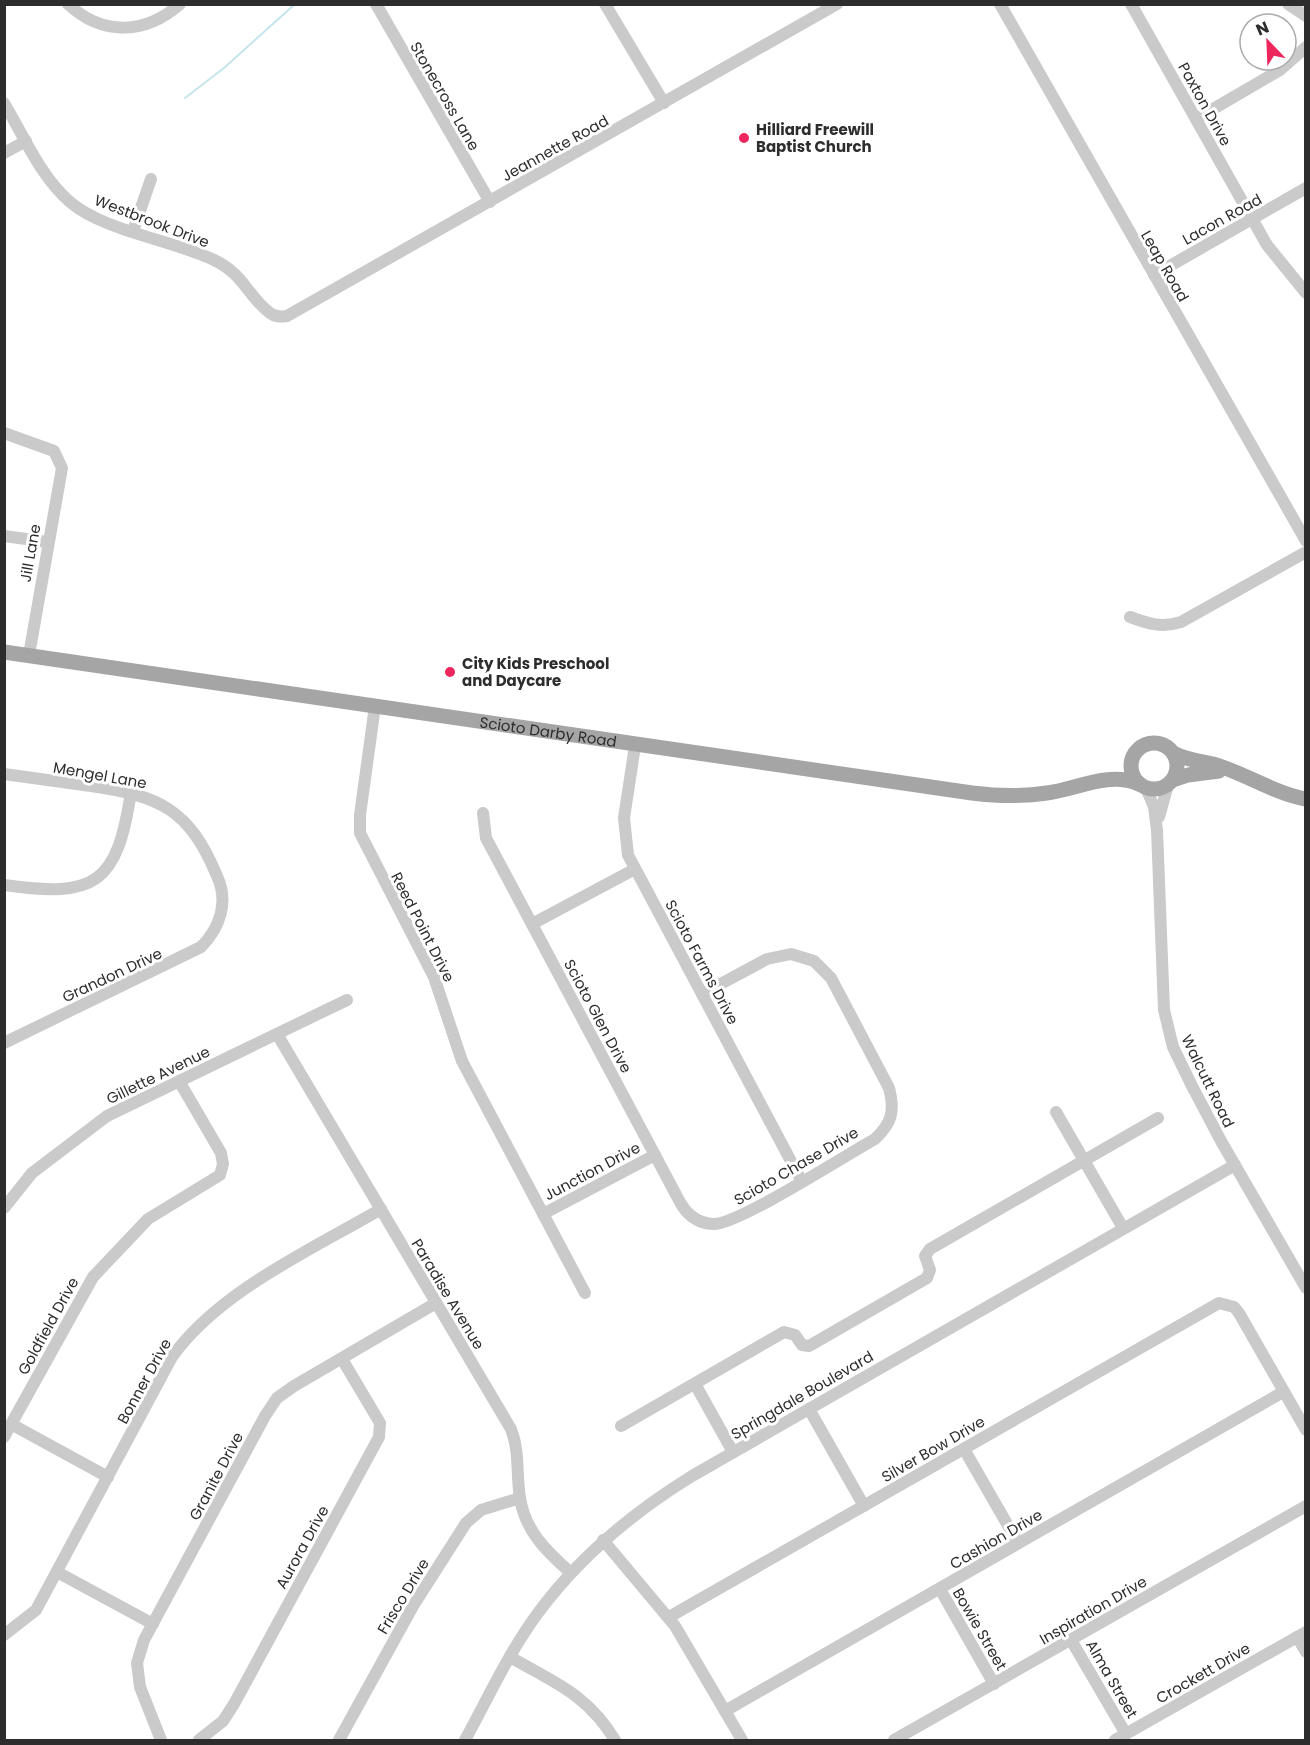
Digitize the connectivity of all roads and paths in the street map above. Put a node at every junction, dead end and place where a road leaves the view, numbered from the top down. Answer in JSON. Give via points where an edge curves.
{"nodes":[{"id":1,"x":68,"y":4,"type":"edge"},
{"id":2,"x":180,"y":4,"type":"edge"},
{"id":3,"x":376,"y":4,"type":"edge"},
{"id":4,"x":605,"y":4,"type":"edge"},
{"id":5,"x":837,"y":4,"type":"edge"},
{"id":6,"x":1000,"y":4,"type":"edge"},
{"id":7,"x":1131,"y":4,"type":"edge"},
{"id":8,"x":1288,"y":4,"type":"edge"},
{"id":9,"x":1305,"y":16,"type":"edge"},
{"id":10,"x":1305,"y":46,"type":"edge"},
{"id":11,"x":4,"y":103,"type":"edge"},
{"id":12,"x":664,"y":103,"type":"junction"},
{"id":13,"x":1196,"y":119,"type":"junction"},
{"id":14,"x":26,"y":141,"type":"junction"},
{"id":15,"x":4,"y":153,"type":"edge"},
{"id":16,"x":151,"y":179,"type":"dead end"},
{"id":17,"x":1305,"y":189,"type":"edge"},
{"id":18,"x":490,"y":202,"type":"junction"},
{"id":19,"x":1252,"y":219,"type":"junction"},
{"id":20,"x":133,"y":231,"type":"junction"},
{"id":21,"x":1154,"y":275,"type":"junction"},
{"id":22,"x":1305,"y":294,"type":"edge"},
{"id":23,"x":287,"y":316,"type":"joint"},
{"id":24,"x":4,"y":432,"type":"edge"},
{"id":25,"x":4,"y":536,"type":"edge"},
{"id":26,"x":1305,"y":541,"type":"edge"},
{"id":27,"x":48,"y":543,"type":"junction"},
{"id":28,"x":1305,"y":552,"type":"edge"},
{"id":29,"x":1130,"y":617,"type":"dead end"},
{"id":30,"x":4,"y":652,"type":"edge"},
{"id":31,"x":29,"y":655,"type":"junction"},
{"id":32,"x":375,"y":706,"type":"junction"},
{"id":33,"x":635,"y":746,"type":"junction"},
{"id":34,"x":1173,"y":753,"type":"junction"},
{"id":35,"x":1134,"y":754,"type":"junction"},
{"id":36,"x":1228,"y":771,"type":"junction"},
{"id":37,"x":4,"y":774,"type":"edge"},
{"id":38,"x":1092,"y":782,"type":"junction"},
{"id":39,"x":1170,"y":783,"type":"junction"},
{"id":40,"x":1142,"y":786,"type":"junction"},
{"id":41,"x":131,"y":792,"type":"junction"},
{"id":42,"x":1305,"y":799,"type":"edge"},
{"id":43,"x":483,"y":813,"type":"dead end"},
{"id":44,"x":1157,"y":830,"type":"junction"},
{"id":45,"x":635,"y":869,"type":"junction"},
{"id":46,"x":4,"y":885,"type":"edge"},
{"id":47,"x":220,"y":919,"type":"joint"},
{"id":48,"x":532,"y":924,"type":"junction"},
{"id":49,"x":702,"y":994,"type":"junction"},
{"id":50,"x":347,"y":1000,"type":"dead end"},
{"id":51,"x":277,"y":1034,"type":"junction"},
{"id":52,"x":4,"y":1043,"type":"edge"},
{"id":53,"x":179,"y":1081,"type":"junction"},
{"id":54,"x":1056,"y":1112,"type":"dead end"},
{"id":55,"x":1158,"y":1118,"type":"dead end"},
{"id":56,"x":655,"y":1155,"type":"junction"},
{"id":57,"x":1084,"y":1161,"type":"junction"},
{"id":58,"x":1235,"y":1166,"type":"junction"},
{"id":59,"x":801,"y":1180,"type":"junction"},
{"id":60,"x":4,"y":1208,"type":"edge"},
{"id":61,"x":381,"y":1209,"type":"junction"},
{"id":62,"x":543,"y":1214,"type":"junction"},
{"id":63,"x":704,"y":1222,"type":"joint"},
{"id":64,"x":1123,"y":1228,"type":"junction"},
{"id":65,"x":1305,"y":1288,"type":"edge"},
{"id":66,"x":585,"y":1293,"type":"dead end"},
{"id":67,"x":436,"y":1303,"type":"junction"},
{"id":68,"x":342,"y":1359,"type":"junction"},
{"id":69,"x":695,"y":1384,"type":"junction"},
{"id":70,"x":1283,"y":1392,"type":"junction"},
{"id":71,"x":809,"y":1409,"type":"junction"},
{"id":72,"x":11,"y":1425,"type":"junction"},
{"id":73,"x":621,"y":1426,"type":"dead end"},
{"id":74,"x":1305,"y":1430,"type":"edge"},
{"id":75,"x":4,"y":1437,"type":"edge"},
{"id":76,"x":964,"y":1449,"type":"junction"},
{"id":77,"x":733,"y":1452,"type":"junction"},
{"id":78,"x":108,"y":1477,"type":"junction"},
{"id":79,"x":520,"y":1498,"type":"junction"},
{"id":80,"x":864,"y":1506,"type":"junction"},
{"id":81,"x":1305,"y":1506,"type":"edge"},
{"id":82,"x":603,"y":1540,"type":"junction"},
{"id":83,"x":1018,"y":1543,"type":"junction"},
{"id":84,"x":57,"y":1572,"type":"junction"},
{"id":85,"x":571,"y":1573,"type":"junction"},
{"id":86,"x":940,"y":1589,"type":"junction"},
{"id":87,"x":669,"y":1617,"type":"junction"},
{"id":88,"x":153,"y":1624,"type":"junction"},
{"id":89,"x":1301,"y":1634,"type":"edge"},
{"id":90,"x":4,"y":1635,"type":"edge"},
{"id":91,"x":1071,"y":1640,"type":"junction"},
{"id":92,"x":1305,"y":1652,"type":"edge"},
{"id":93,"x":510,"y":1657,"type":"junction"},
{"id":94,"x":994,"y":1683,"type":"junction"},
{"id":95,"x":725,"y":1711,"type":"junction"},
{"id":96,"x":1121,"y":1737,"type":"edge"},
{"id":97,"x":161,"y":1740,"type":"edge"},
{"id":98,"x":199,"y":1740,"type":"edge"},
{"id":99,"x":339,"y":1740,"type":"edge"},
{"id":100,"x":465,"y":1740,"type":"edge"},
{"id":101,"x":615,"y":1740,"type":"edge"},
{"id":102,"x":742,"y":1740,"type":"edge"},
{"id":103,"x":894,"y":1740,"type":"edge"}],
"edges":[{"from":1,"to":2,"type":"street","via":[[91,22],[126,28],[161,20]]},
{"from":3,"to":18,"type":"street","name":"Stonecross Lane"},
{"from":4,"to":12,"type":"street"},
{"from":5,"to":12,"type":"street","name":"Jeannette Road"},
{"from":6,"to":21,"type":"street","name":"Leap Road"},
{"from":7,"to":13,"type":"street","name":"Paxton Drive"},
{"from":8,"to":9,"type":"street"},
{"from":10,"to":13,"type":"street","via":[[1280,70]]},
{"from":11,"to":14,"type":"street","name":"Westbrook Drive"},
{"from":12,"to":18,"type":"street","name":"Jeannette Road"},
{"from":13,"to":19,"type":"street","name":"Paxton Drive"},
{"from":14,"to":15,"type":"street"},
{"from":14,"to":20,"type":"street","name":"Westbrook Drive","via":[[46,176],[71,202],[87,213]]},
{"from":16,"to":20,"type":"street"},
{"from":17,"to":19,"type":"street","name":"Lacon Road"},
{"from":18,"to":23,"type":"street","name":"Jeannette Road"},
{"from":19,"to":21,"type":"street","name":"Lacon Road"},
{"from":19,"to":22,"type":"street","name":"Paxton Drive"},
{"from":20,"to":23,"type":"street","name":"Westbrook Drive","via":[[215,261],[241,279],[269,313]]},
{"from":21,"to":26,"type":"street","name":"Leap Road"},
{"from":24,"to":27,"type":"street","name":"Jill Lane","via":[[54,451],[59,458],[62,468]]},
{"from":25,"to":27,"type":"street"},
{"from":27,"to":31,"type":"street","name":"Jill Lane"},
{"from":28,"to":29,"type":"street","via":[[1181,622],[1159,626]]},
{"from":30,"to":31,"type":"main road","name":"Scioto Darby Road"},
{"from":31,"to":32,"type":"main road","name":"Scioto Darby Road"},
{"from":32,"to":33,"type":"main road","name":"Scioto Darby Road"},
{"from":32,"to":62,"type":"street","name":"Reed Point Drive","via":[[360,833],[434,977],[462,1061]]},
{"from":33,"to":38,"type":"main road","name":"Scioto Darby Road","via":[[999,796],[1046,793]]},
{"from":33,"to":45,"type":"street","name":"Scioto Farms Drive","via":[[624,818],[624,838]]},
{"from":34,"to":35,"type":"main road","via":[[1155,743]]},
{"from":34,"to":36,"type":"main road"},
{"from":34,"to":39,"type":"main road","via":[[1178,766]]},
{"from":35,"to":38,"type":"main road","name":"Scioto Darby Road"},
{"from":35,"to":40,"type":"main road","via":[[1131,770]]},
{"from":36,"to":39,"type":"main road","via":[[1191,774]]},
{"from":36,"to":42,"type":"main road"},
{"from":37,"to":41,"type":"street","name":"Mengel Lane"},
{"from":38,"to":40,"type":"main road","name":"Scioto Darby Road","via":[[1126,778]]},
{"from":39,"to":40,"type":"main road","via":[[1154,789]]},
{"from":39,"to":44,"type":"street","name":"Walcutt Road","via":[[1160,807]]},
{"from":40,"to":44,"type":"street","name":"Walcutt Road","via":[[1154,807]]},
{"from":41,"to":46,"type":"street","via":[[120,846],[115,858],[98,876],[62,890]]},
{"from":41,"to":47,"type":"street","name":"Mengel Lane","via":[[171,810],[201,842],[220,883]]},
{"from":43,"to":48,"type":"street","name":"Scioto Glen Drive","via":[[486,838]]},
{"from":44,"to":58,"type":"street","name":"Walcutt Road","via":[[1167,1028],[1173,1047]]},
{"from":45,"to":48,"type":"street"},
{"from":45,"to":49,"type":"street","name":"Scioto Farms Drive"},
{"from":47,"to":52,"type":"street","name":"Grandon Drive","via":[[211,937],[193,952]]},
{"from":48,"to":56,"type":"street","name":"Scioto Glen Drive"},
{"from":49,"to":59,"type":"street","name":"Scioto Farms Drive"},
{"from":49,"to":59,"type":"street","name":"Scioto Chase Drive","via":[[767,959],[791,954],[814,961],[831,978],[889,1089],[892,1117],[875,1139]]},
{"from":50,"to":51,"type":"street","name":"Gillette Avenue"},
{"from":51,"to":53,"type":"street","name":"Gillette Avenue"},
{"from":51,"to":61,"type":"street","name":"Paradise Avenue"},
{"from":53,"to":60,"type":"street","name":"Gillette Avenue","via":[[107,1116],[32,1173]]},
{"from":53,"to":72,"type":"street","name":"Goldfield Drive","via":[[220,1153],[220,1174],[148,1219],[93,1277]]},
{"from":54,"to":57,"type":"street"},
{"from":55,"to":57,"type":"street"},
{"from":56,"to":62,"type":"street","name":"Junction Drive"},
{"from":56,"to":63,"type":"street","name":"Scioto Glen Drive","via":[[685,1209]]},
{"from":57,"to":64,"type":"street"},
{"from":57,"to":69,"type":"street","via":[[930,1249],[925,1257],[930,1270],[927,1278],[819,1340],[804,1346],[795,1335],[784,1332]]},
{"from":58,"to":64,"type":"street","name":"Springdale Boulevard"},
{"from":58,"to":65,"type":"street","name":"Walcutt Road"},
{"from":59,"to":63,"type":"street","name":"Scioto Chase Drive","via":[[725,1222]]},
{"from":61,"to":67,"type":"street","name":"Paradise Avenue"},
{"from":61,"to":78,"type":"street","name":"Bonner Drive","via":[[207,1316],[172,1357]]},
{"from":62,"to":66,"type":"street","name":"Reed Point Drive"},
{"from":64,"to":71,"type":"street","name":"Springdale Boulevard"},
{"from":67,"to":68,"type":"street","name":"Granite Drive"},
{"from":67,"to":79,"type":"street","name":"Paradise Avenue","via":[[511,1429],[518,1446]]},
{"from":68,"to":88,"type":"street","name":"Granite Drive","via":[[277,1398]]},
{"from":68,"to":98,"type":"street","name":"Aurora Drive","via":[[378,1418],[379,1437],[234,1704],[223,1721]]},
{"from":69,"to":73,"type":"street"},
{"from":69,"to":77,"type":"street"},
{"from":70,"to":74,"type":"street"},
{"from":70,"to":76,"type":"street","name":"Silver Bow Drive","via":[[1234,1307],[1220,1303]]},
{"from":70,"to":83,"type":"street","name":"Cashion Drive"},
{"from":71,"to":77,"type":"street","name":"Springdale Boulevard"},
{"from":71,"to":80,"type":"street"},
{"from":72,"to":75,"type":"street","name":"Goldfield Drive"},
{"from":72,"to":78,"type":"street"},
{"from":76,"to":80,"type":"street","name":"Silver Bow Drive"},
{"from":76,"to":83,"type":"street"},
{"from":77,"to":82,"type":"street","name":"Springdale Boulevard","via":[[648,1504]]},
{"from":78,"to":84,"type":"street","name":"Bonner Drive"},
{"from":79,"to":85,"type":"street","name":"Paradise Avenue","via":[[530,1527],[544,1549]]},
{"from":79,"to":99,"type":"street","name":"Frisco Drive","via":[[481,1510],[466,1523],[412,1606]]},
{"from":80,"to":87,"type":"street","name":"Silver Bow Drive"},
{"from":81,"to":91,"type":"street","name":"Inspiration Drive"},
{"from":82,"to":85,"type":"street","name":"Springdale Boulevard"},
{"from":82,"to":87,"type":"street"},
{"from":83,"to":86,"type":"street","name":"Cashion Drive"},
{"from":84,"to":88,"type":"street"},
{"from":84,"to":90,"type":"street","name":"Bonner Drive","via":[[36,1610]]},
{"from":85,"to":93,"type":"street","name":"Springdale Boulevard","via":[[537,1614]]},
{"from":86,"to":94,"type":"street","name":"Bowie Street"},
{"from":86,"to":95,"type":"street","name":"Cashion Drive"},
{"from":87,"to":95,"type":"street"},
{"from":88,"to":97,"type":"street","name":"Granite Drive","via":[[136,1663],[140,1687]]},
{"from":89,"to":92,"type":"street"},
{"from":89,"to":96,"type":"street","name":"Crockett Drive"},
{"from":91,"to":94,"type":"street","name":"Inspiration Drive"},
{"from":91,"to":96,"type":"street","name":"Alma Street"},
{"from":93,"to":100,"type":"street","name":"Springdale Boulevard"},
{"from":93,"to":101,"type":"street","via":[[585,1701]]},
{"from":94,"to":103,"type":"street","name":"Inspiration Drive"},
{"from":95,"to":102,"type":"street"}]}
